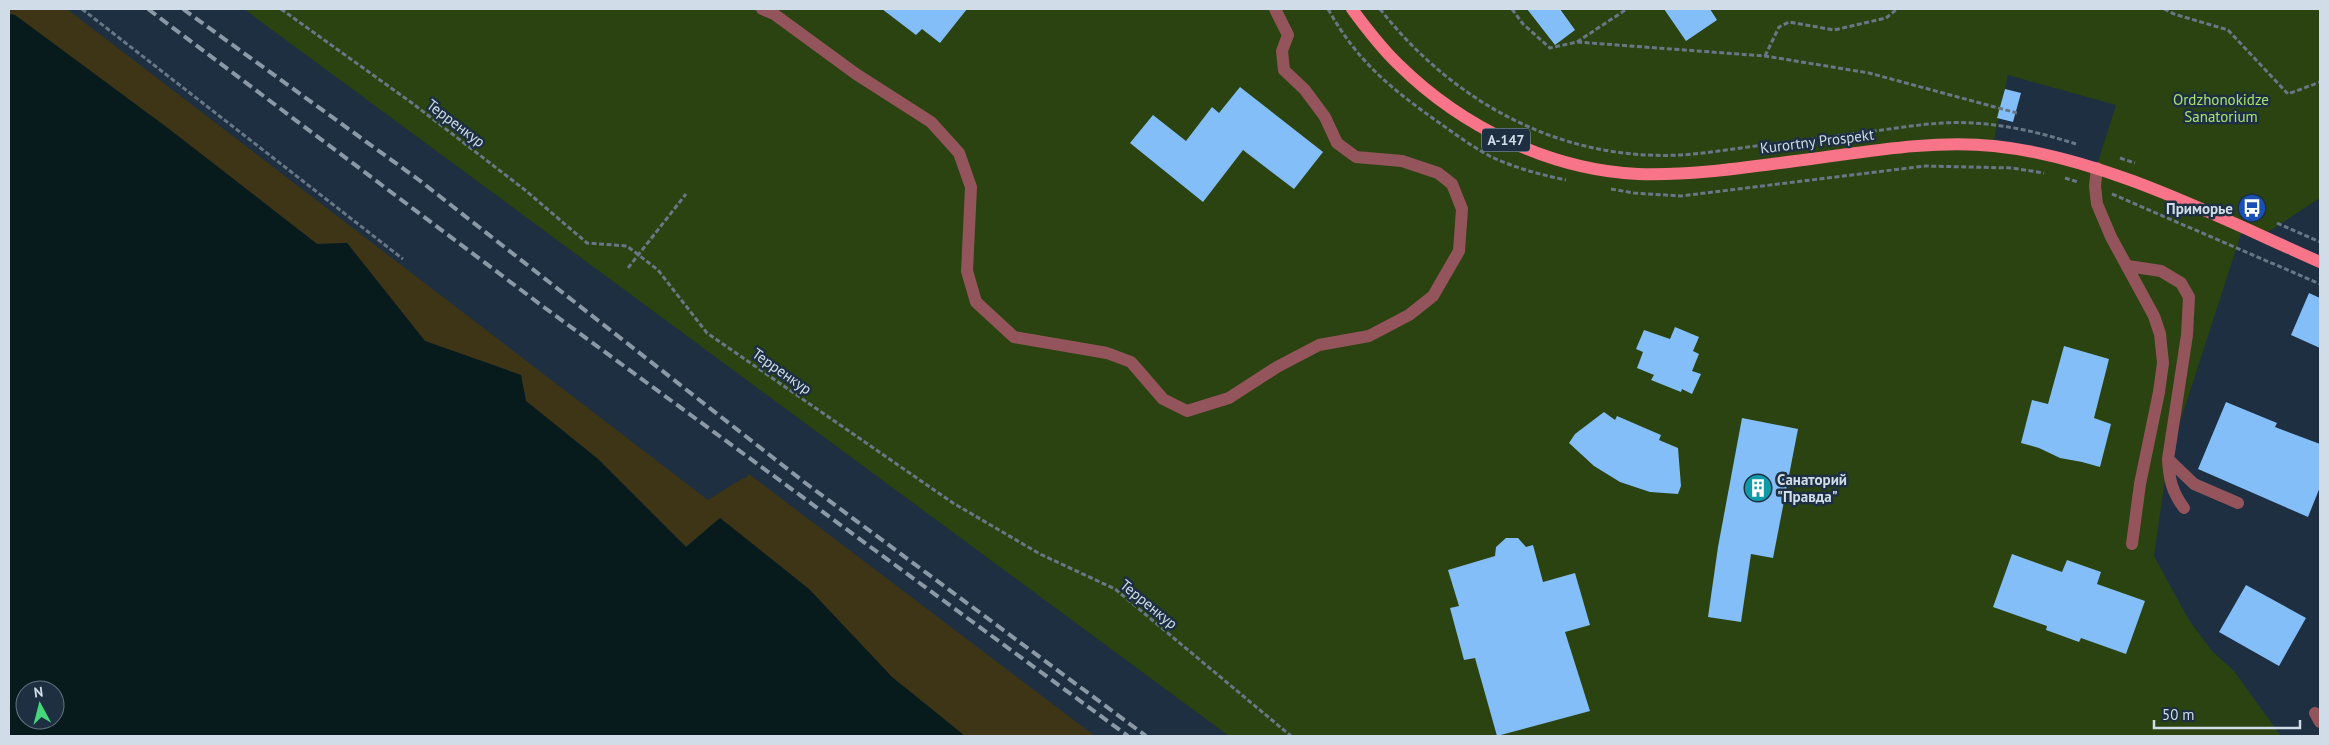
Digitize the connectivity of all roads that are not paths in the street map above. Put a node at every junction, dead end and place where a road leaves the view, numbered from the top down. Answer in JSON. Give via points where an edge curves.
{"nodes":[{"id":1,"x":762,"y":9,"type":"edge"},
{"id":2,"x":1276,"y":9,"type":"edge"},
{"id":3,"x":1352,"y":9,"type":"edge"},
{"id":4,"x":2097,"y":168,"type":"junction"},
{"id":5,"x":2320,"y":262,"type":"edge"},
{"id":6,"x":2128,"y":266,"type":"junction"},
{"id":7,"x":2168,"y":459,"type":"junction"},
{"id":8,"x":2238,"y":503,"type":"dead end"},
{"id":9,"x":2184,"y":508,"type":"dead end"},
{"id":10,"x":2132,"y":544,"type":"dead end"}],
"edges":[{"from":1,"to":2,"type":"lane","via":[[774,14],[856,74],[931,122],[959,153],[971,187],[967,272],[976,302],[1014,337],[1107,354],[1131,362],[1163,399],[1187,411],[1229,398],[1277,367],[1319,346],[1369,336],[1409,315],[1433,296],[1459,251],[1462,209],[1452,184],[1438,173],[1402,161],[1356,157],[1337,143],[1325,117],[1306,90],[1284,70],[1282,51],[1288,36]]},
{"from":3,"to":4,"type":"main road","name":"Kurortny Prospekt","number":"А-147","via":[[1399,65],[1446,104],[1531,152],[1588,168],[1636,174],[1676,174],[1952,144],[2003,147]]},
{"from":4,"to":5,"type":"main road","name":"Kurortny Prospekt","number":"А-147"},
{"from":4,"to":6,"type":"lane","via":[[2097,204]]},
{"from":6,"to":7,"type":"lane","via":[[2161,271],[2181,283],[2189,297],[2187,335]]},
{"from":6,"to":10,"type":"lane","via":[[2154,316],[2160,334],[2163,363]]},
{"from":7,"to":8,"type":"lane","via":[[2194,484]]},
{"from":7,"to":9,"type":"lane","via":[[2169,479]]}]}
